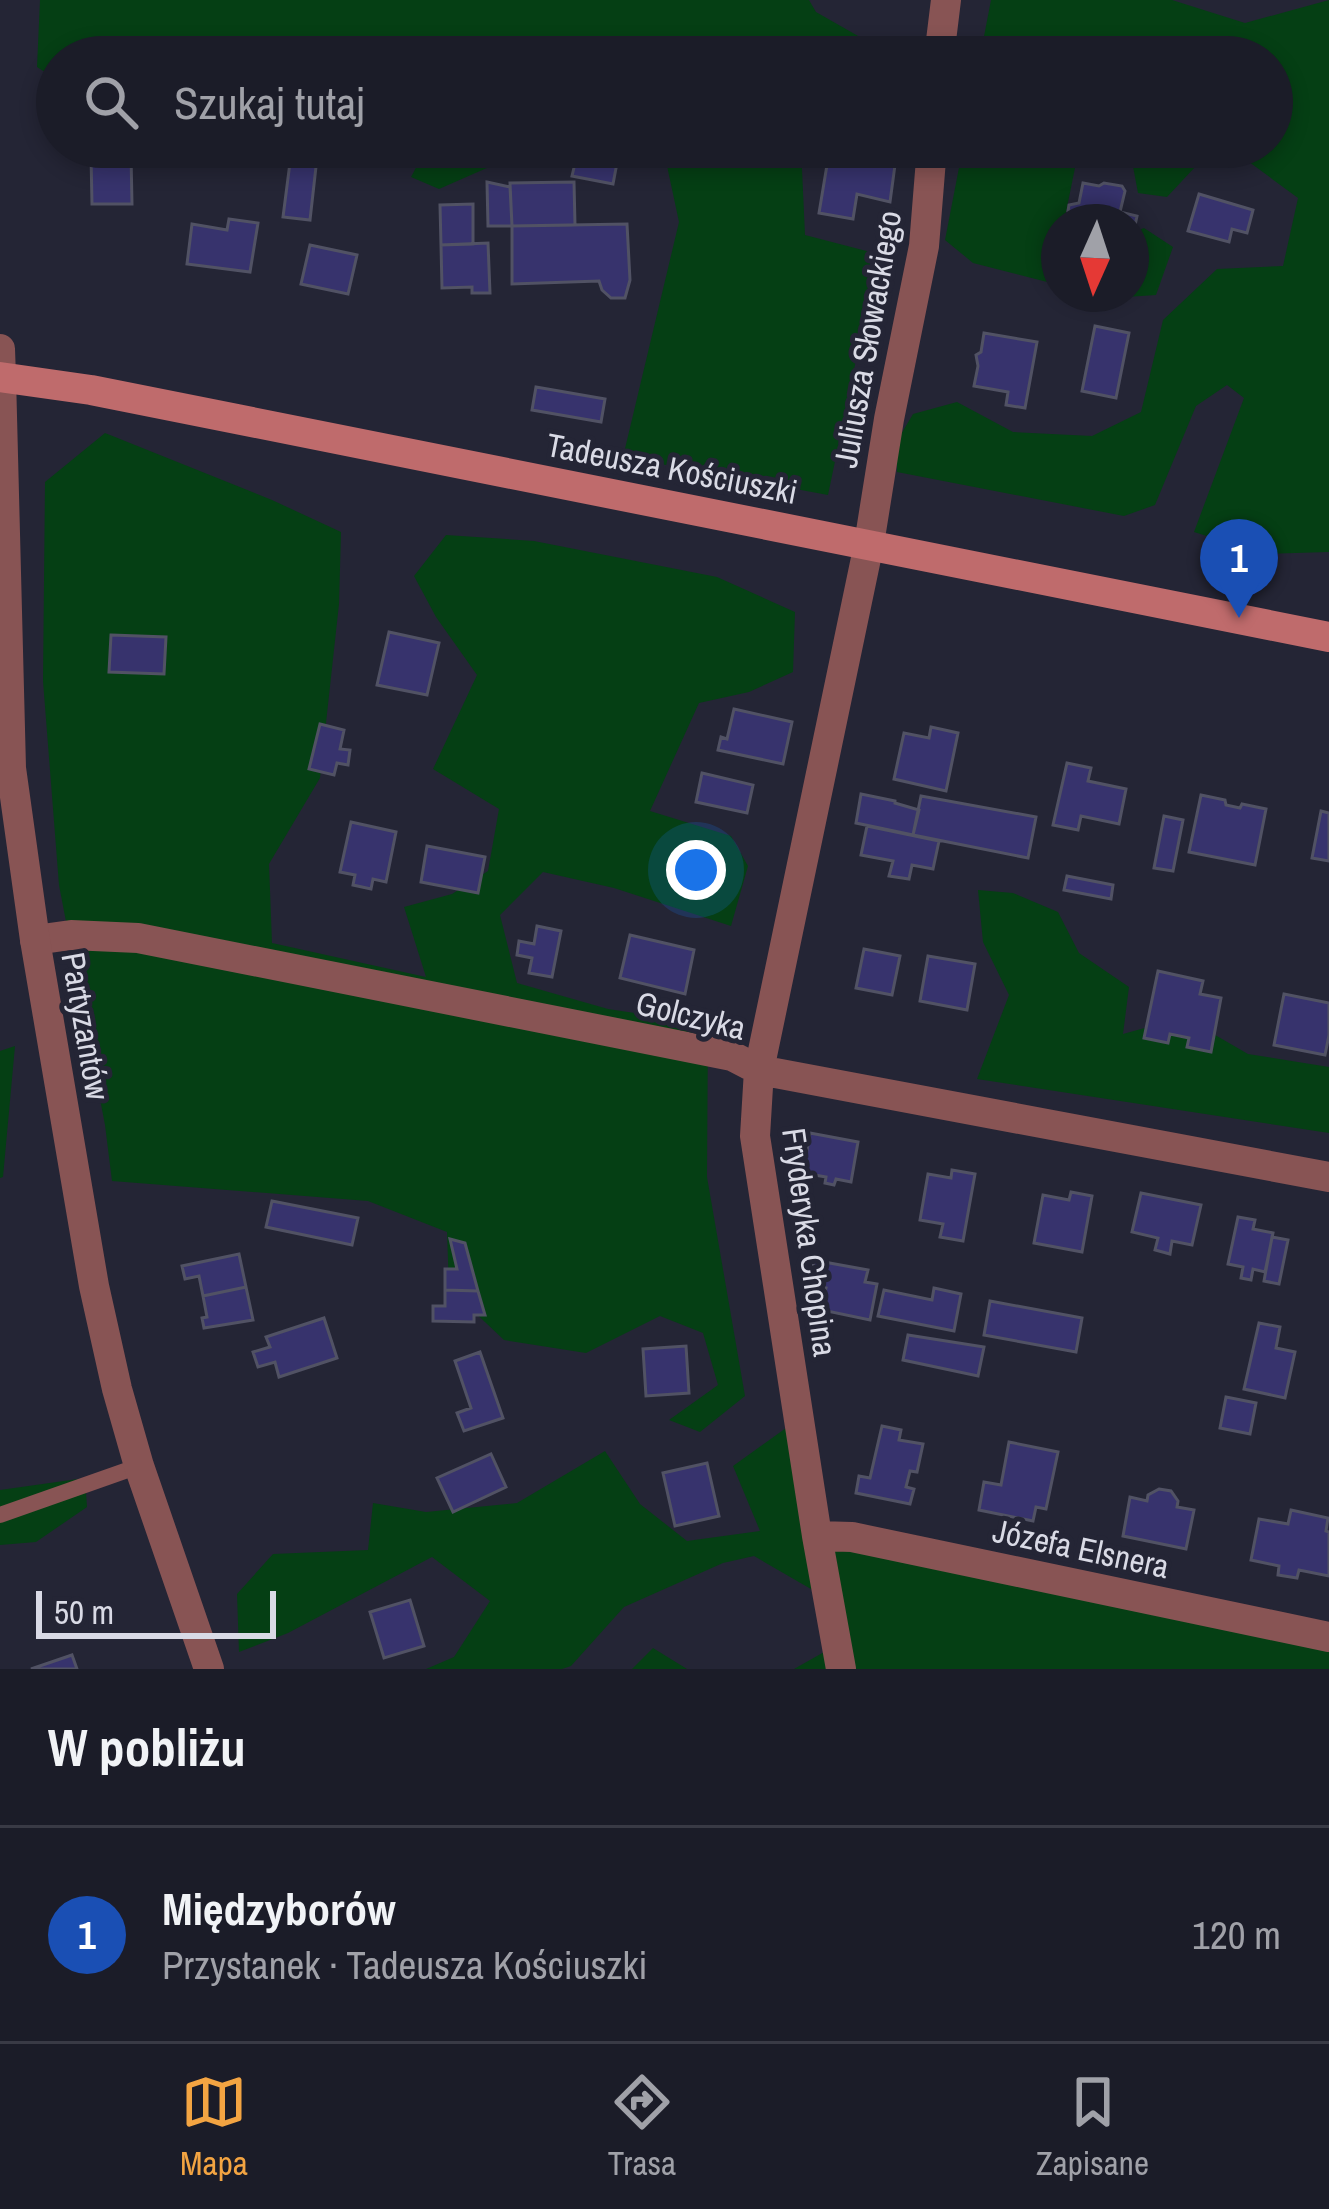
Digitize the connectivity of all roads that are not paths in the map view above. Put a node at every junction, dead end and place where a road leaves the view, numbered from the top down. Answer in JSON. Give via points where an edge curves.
{"nodes":[{"id":1,"x":946,"y":0,"type":"edge"},
{"id":2,"x":942,"y":36,"type":"edge"},
{"id":3,"x":930,"y":168,"type":"edge"},
{"id":4,"x":0,"y":349,"type":"edge"},
{"id":5,"x":1,"y":377,"type":"edge"},
{"id":6,"x":869,"y":544,"type":"junction"},
{"id":7,"x":1329,"y":637,"type":"edge"},
{"id":8,"x":35,"y":940,"type":"junction"},
{"id":9,"x":759,"y":1070,"type":"junction"},
{"id":10,"x":1329,"y":1177,"type":"edge"},
{"id":11,"x":139,"y":1466,"type":"junction"},
{"id":12,"x":0,"y":1515,"type":"edge"},
{"id":13,"x":817,"y":1536,"type":"junction"},
{"id":14,"x":1329,"y":1637,"type":"edge"},
{"id":15,"x":209,"y":1669,"type":"edge"},
{"id":16,"x":841,"y":1669,"type":"edge"}],
"edges":[{"from":1,"to":2,"type":"street"},
{"from":3,"to":6,"type":"street","name":"Juliusza Słowackiego","via":[[924,246]]},
{"from":4,"to":5,"type":"street","name":"Partyzantów"},
{"from":5,"to":6,"type":"main road","name":"Tadeusza Kościuszki"},
{"from":5,"to":8,"type":"street","name":"Partyzantów","via":[[11,768]]},
{"from":6,"to":7,"type":"main road","name":"Tadeusza Kościuszki"},
{"from":6,"to":9,"type":"street","name":"Fryderyka Chopina"},
{"from":8,"to":9,"type":"street","name":"Golczyka","via":[[138,938],[732,1056]]},
{"from":8,"to":11,"type":"street","name":"Partyzantów","via":[[94,1286]]},
{"from":9,"to":10,"type":"street","name":"Golczyka"},
{"from":9,"to":13,"type":"street","name":"Fryderyka Chopina","via":[[754,1136]]},
{"from":11,"to":12,"type":"lane"},
{"from":11,"to":15,"type":"street","name":"Partyzantów"},
{"from":13,"to":14,"type":"street","name":"Józefa Elsnera"},
{"from":13,"to":16,"type":"street","name":"Fryderyka Chopina"}]}
